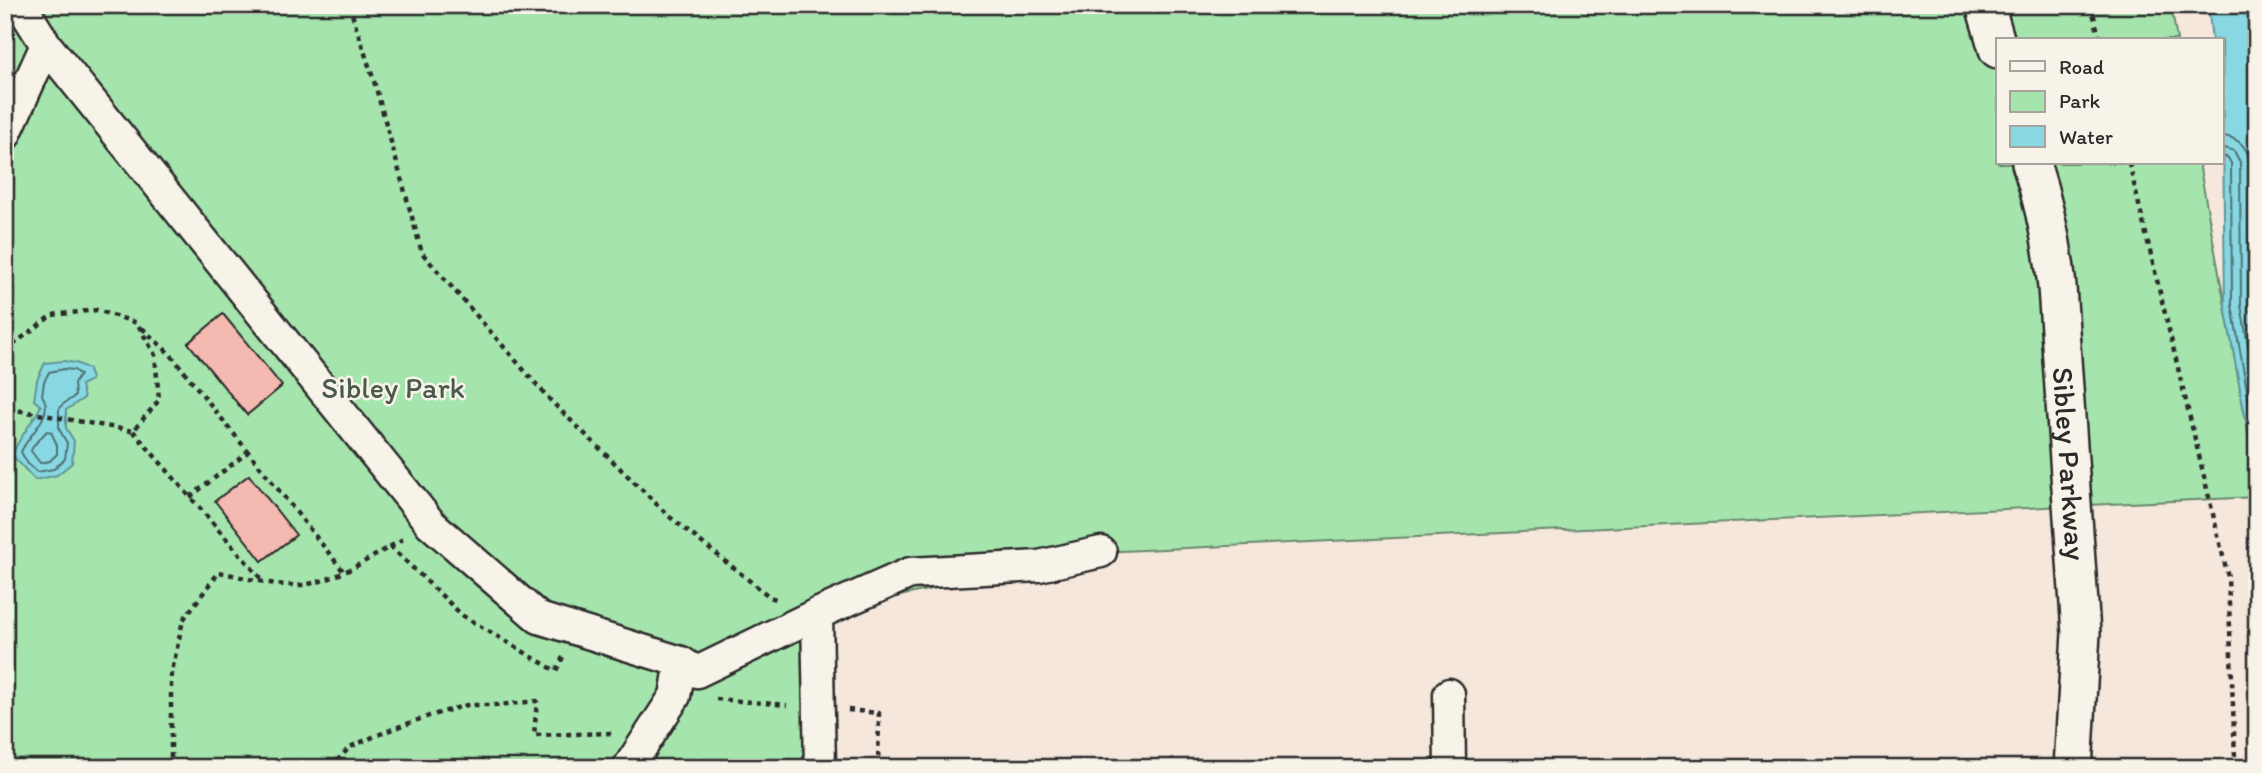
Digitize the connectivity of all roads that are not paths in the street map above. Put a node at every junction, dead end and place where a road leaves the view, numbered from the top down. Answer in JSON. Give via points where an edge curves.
{"nodes":[{"id":1,"x":21,"y":5,"type":"edge"},
{"id":2,"x":1985,"y":5,"type":"edge"},
{"id":3,"x":1996,"y":42,"type":"edge"},
{"id":4,"x":46,"y":45,"type":"junction"},
{"id":5,"x":5,"y":135,"type":"edge"},
{"id":6,"x":2031,"y":164,"type":"edge"},
{"id":7,"x":1101,"y":552,"type":"dead end"},
{"id":8,"x":817,"y":614,"type":"junction"},
{"id":9,"x":681,"y":662,"type":"junction"},
{"id":10,"x":1449,"y":694,"type":"dead end"},
{"id":11,"x":628,"y":768,"type":"edge"},
{"id":12,"x":820,"y":768,"type":"edge"},
{"id":13,"x":1450,"y":768,"type":"edge"},
{"id":14,"x":2073,"y":768,"type":"edge"}],
"edges":[{"from":1,"to":4,"type":"street"},
{"from":2,"to":3,"type":"street"},
{"from":4,"to":5,"type":"street"},
{"from":4,"to":9,"type":"street","via":[[430,524],[539,618]]},
{"from":6,"to":14,"type":"street","name":"Sibley Parkway","via":[[2054,253],[2081,633]]},
{"from":7,"to":8,"type":"street","via":[[1039,566],[910,573]]},
{"from":8,"to":9,"type":"street","via":[[697,673]]},
{"from":8,"to":12,"type":"street"},
{"from":9,"to":11,"type":"street","via":[[674,696]]},
{"from":10,"to":13,"type":"street"}]}
